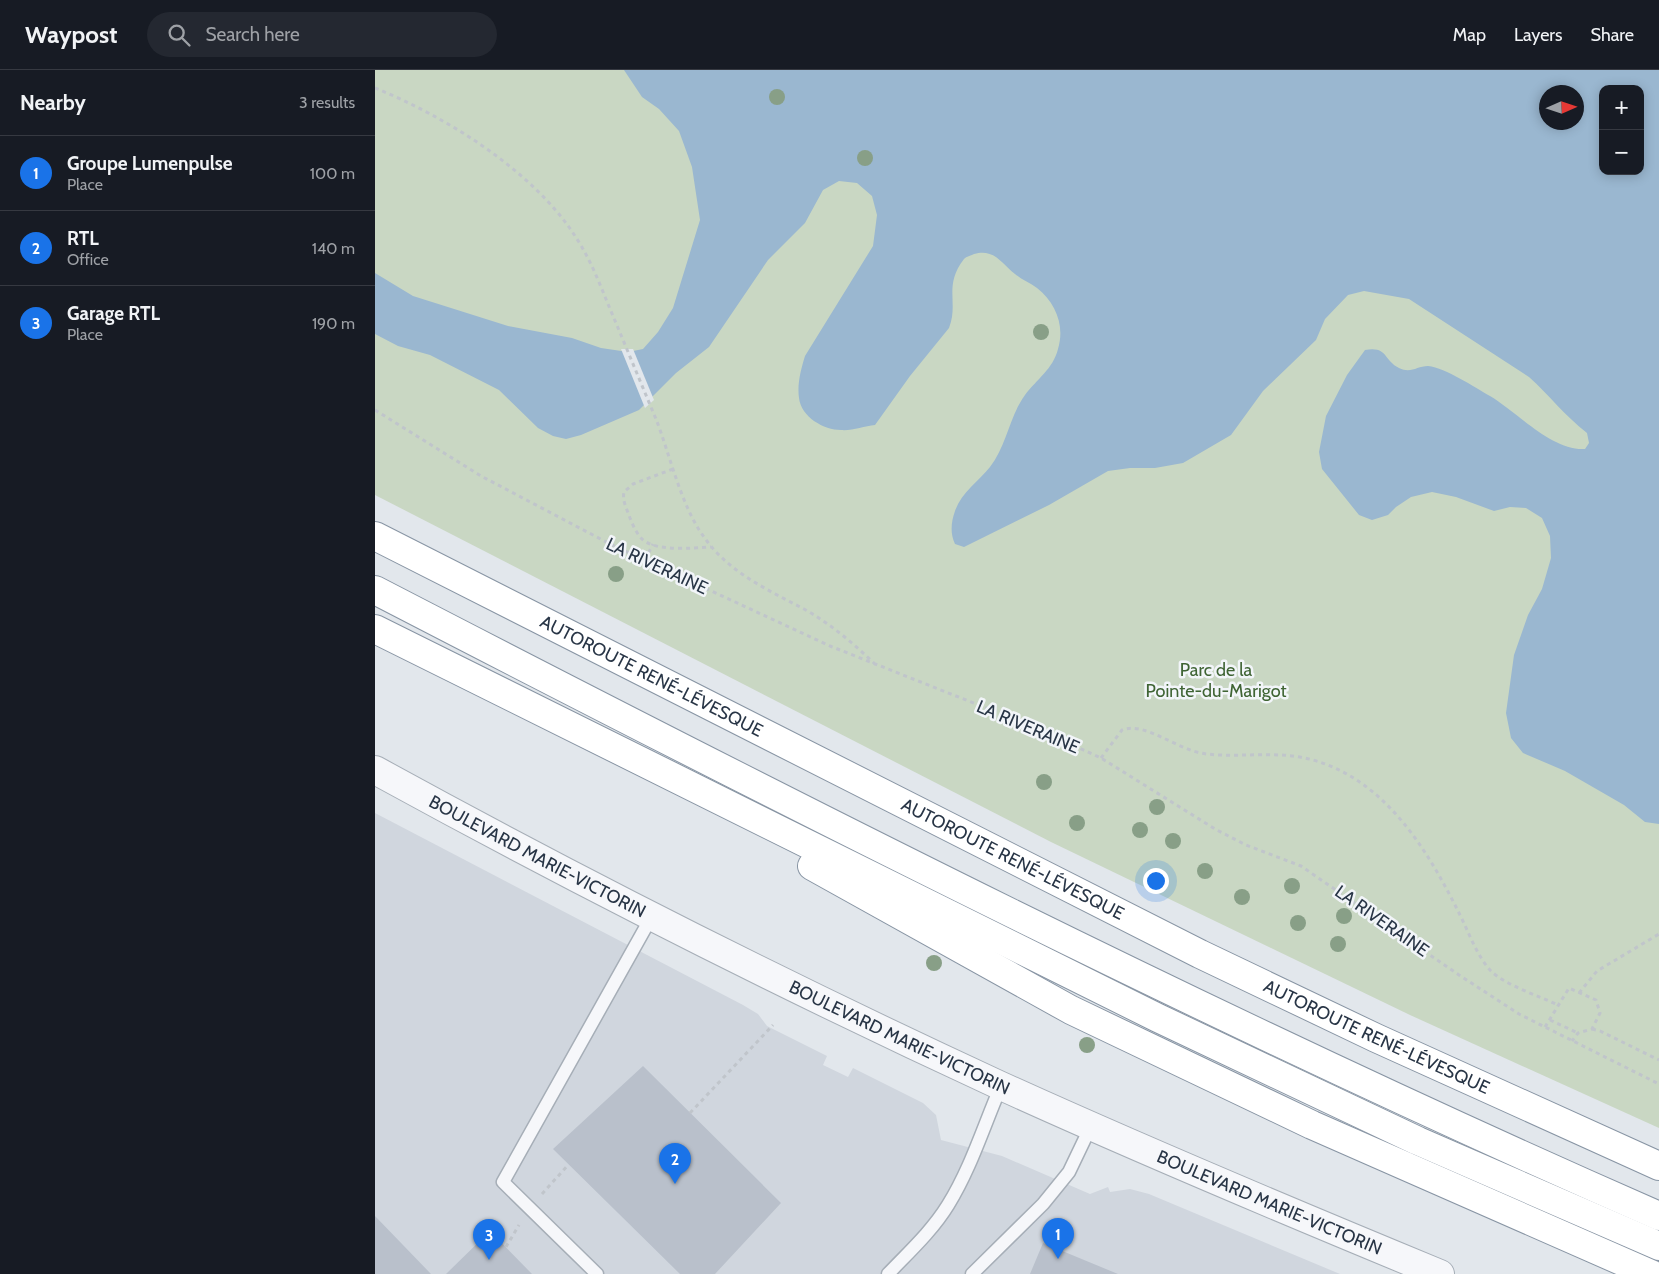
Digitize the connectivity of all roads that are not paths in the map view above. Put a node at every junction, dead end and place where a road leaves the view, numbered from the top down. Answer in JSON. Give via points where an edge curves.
{"nodes":[{"id":1,"x":375,"y":536,"type":"edge"},
{"id":2,"x":375,"y":590,"type":"edge"},
{"id":3,"x":375,"y":629,"type":"edge"},
{"id":4,"x":492,"y":687,"type":"junction"},
{"id":5,"x":375,"y":770,"type":"edge"},
{"id":6,"x":652,"y":916,"type":"junction"},
{"id":7,"x":1001,"y":1086,"type":"junction"},
{"id":8,"x":1091,"y":1126,"type":"junction"},
{"id":9,"x":1659,"y":1166,"type":"edge"},
{"id":10,"x":1659,"y":1216,"type":"edge"},
{"id":11,"x":1659,"y":1246,"type":"edge"},
{"id":12,"x":597,"y":1274,"type":"edge"},
{"id":13,"x":888,"y":1274,"type":"edge"},
{"id":14,"x":974,"y":1274,"type":"edge"},
{"id":15,"x":1440,"y":1274,"type":"edge"},
{"id":16,"x":1651,"y":1274,"type":"edge"}],
"edges":[{"from":1,"to":9,"type":"highway","name":"AUTOROUTE RENÉ-LÉVESQUE","via":[[1191,950]]},
{"from":2,"to":10,"type":"highway","via":[[1013,914],[1507,1150]]},
{"from":3,"to":4,"type":"highway"},
{"from":4,"to":11,"type":"highway","via":[[1176,1027],[1418,1141]]},
{"from":4,"to":16,"type":"highway","via":[[1071,1010],[1312,1125]]},
{"from":5,"to":6,"type":"street","name":"BOULEVARD MARIE-VICTORIN"},
{"from":6,"to":7,"type":"street","name":"BOULEVARD MARIE-VICTORIN"},
{"from":6,"to":12,"type":"lane","via":[[503,1182]]},
{"from":7,"to":8,"type":"street","name":"BOULEVARD MARIE-VICTORIN"},
{"from":7,"to":13,"type":"lane","via":[[966,1172],[948,1204],[924,1236]]},
{"from":8,"to":14,"type":"lane","via":[[1069,1172],[1043,1204]]},
{"from":8,"to":15,"type":"street","name":"BOULEVARD MARIE-VICTORIN"}]}
